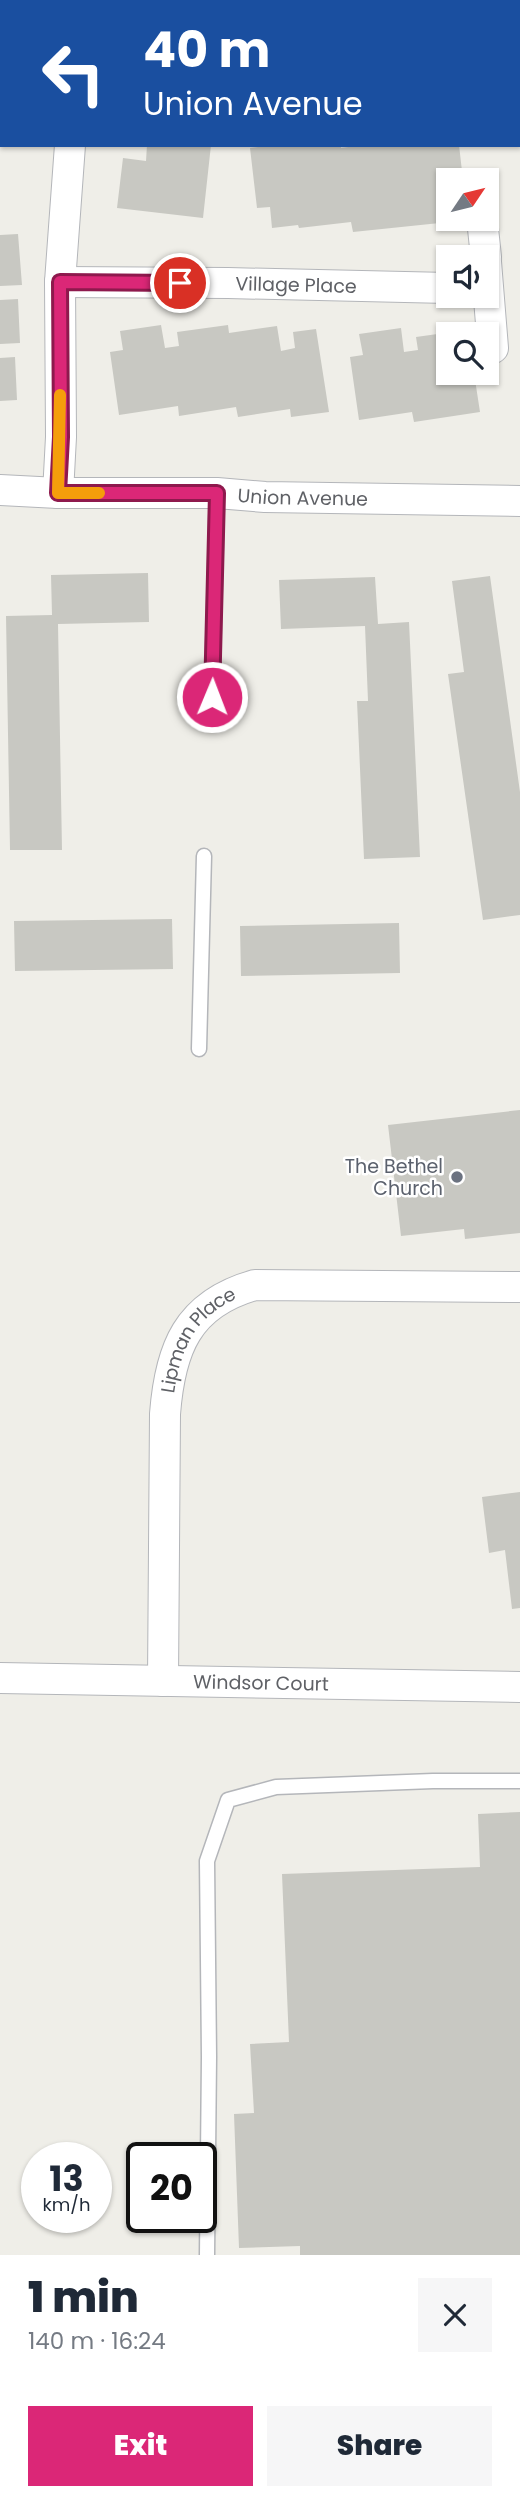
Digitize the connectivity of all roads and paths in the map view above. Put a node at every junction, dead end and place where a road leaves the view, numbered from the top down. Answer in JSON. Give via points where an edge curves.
{"nodes":[{"id":1,"x":70,"y":147,"type":"edge"},
{"id":2,"x":60,"y":282,"type":"junction"},
{"id":3,"x":436,"y":288,"type":"edge"},
{"id":4,"x":0,"y":489,"type":"edge"},
{"id":5,"x":58,"y":493,"type":"junction"},
{"id":6,"x":217,"y":493,"type":"junction"},
{"id":7,"x":520,"y":500,"type":"edge"},
{"id":8,"x":212,"y":697,"type":"dead end"},
{"id":9,"x":204,"y":856,"type":"dead end"},
{"id":10,"x":199,"y":1049,"type":"dead end"},
{"id":11,"x":520,"y":1287,"type":"edge"},
{"id":12,"x":0,"y":1678,"type":"edge"},
{"id":13,"x":163,"y":1681,"type":"junction"},
{"id":14,"x":520,"y":1688,"type":"edge"},
{"id":15,"x":520,"y":1781,"type":"edge"},
{"id":16,"x":207,"y":2255,"type":"edge"}],
"edges":[{"from":1,"to":2,"type":"street"},
{"from":2,"to":3,"type":"street","name":"Village Place"},
{"from":2,"to":5,"type":"street"},
{"from":4,"to":5,"type":"street","name":"Union Avenue"},
{"from":5,"to":6,"type":"street","name":"Union Avenue"},
{"from":6,"to":7,"type":"street","name":"Union Avenue"},
{"from":6,"to":8,"type":"lane"},
{"from":9,"to":10,"type":"lane"},
{"from":11,"to":13,"type":"street","name":"Lipman Place","via":[[255,1285],[227,1295],[198,1316],[184,1334],[167,1387]]},
{"from":12,"to":13,"type":"street","name":"Windsor Court"},
{"from":13,"to":14,"type":"street","name":"Windsor Court"},
{"from":15,"to":16,"type":"lane","via":[[276,1787],[228,1800],[207,1861]]}]}
